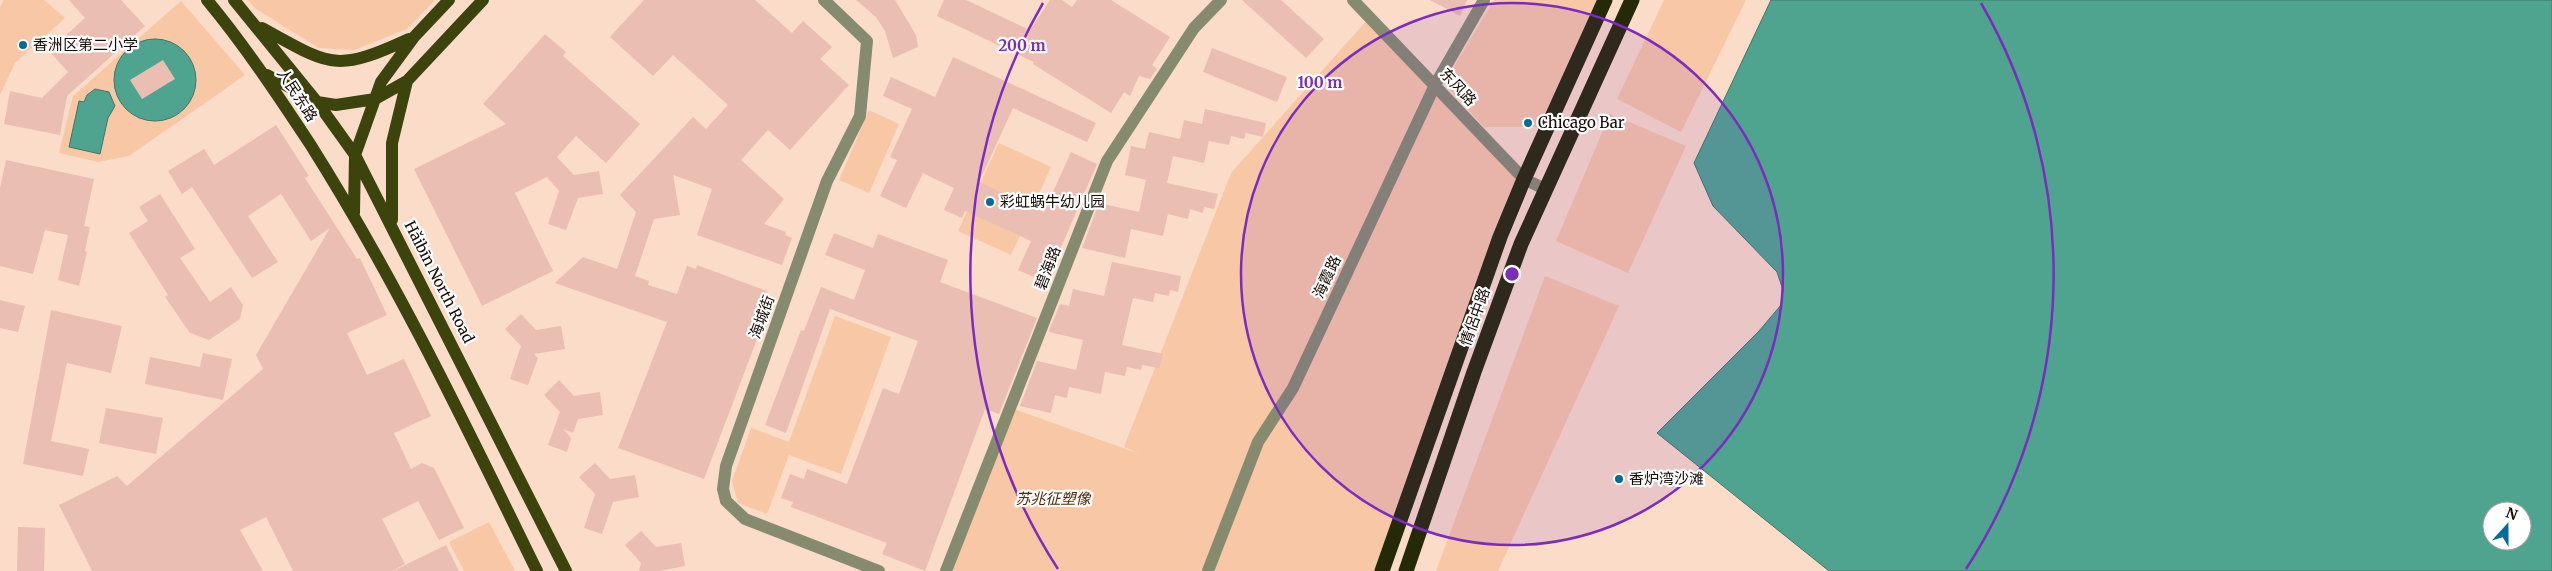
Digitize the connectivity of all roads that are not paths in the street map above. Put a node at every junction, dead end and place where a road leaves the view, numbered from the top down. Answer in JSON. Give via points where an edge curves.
{"nodes":[{"id":1,"x":207,"y":0,"type":"edge"},
{"id":2,"x":234,"y":0,"type":"edge"},
{"id":3,"x":449,"y":0,"type":"edge"},
{"id":4,"x":483,"y":0,"type":"edge"},
{"id":5,"x":824,"y":0,"type":"edge"},
{"id":6,"x":1220,"y":0,"type":"edge"},
{"id":7,"x":1353,"y":0,"type":"edge"},
{"id":8,"x":1484,"y":0,"type":"edge"},
{"id":9,"x":1605,"y":0,"type":"edge"},
{"id":10,"x":1632,"y":0,"type":"edge"},
{"id":11,"x":255,"y":25,"type":"junction"},
{"id":12,"x":414,"y":37,"type":"junction"},
{"id":13,"x":264,"y":74,"type":"junction"},
{"id":14,"x":407,"y":81,"type":"junction"},
{"id":15,"x":1434,"y":85,"type":"junction"},
{"id":16,"x":375,"y":99,"type":"junction"},
{"id":17,"x":317,"y":102,"type":"junction"},
{"id":18,"x":355,"y":155,"type":"junction"},
{"id":19,"x":1524,"y":179,"type":"junction"},
{"id":20,"x":1545,"y":189,"type":"junction"},
{"id":21,"x":354,"y":214,"type":"junction"},
{"id":22,"x":392,"y":225,"type":"junction"},
{"id":23,"x":537,"y":571,"type":"edge"},
{"id":24,"x":566,"y":571,"type":"edge"},
{"id":25,"x":879,"y":571,"type":"edge"},
{"id":26,"x":946,"y":571,"type":"edge"},
{"id":27,"x":1208,"y":571,"type":"edge"},
{"id":28,"x":1382,"y":571,"type":"edge"},
{"id":29,"x":1406,"y":571,"type":"edge"}],
"edges":[{"from":1,"to":13,"type":"main road","name":"人民东路"},
{"from":2,"to":11,"type":"main road","name":"Hǎibīn North Road"},
{"from":3,"to":12,"type":"main road"},
{"from":4,"to":14,"type":"main road"},
{"from":5,"to":25,"type":"street","name":"海城街","via":[[867,41],[860,116],[827,181],[726,466],[723,489],[726,501],[745,519]]},
{"from":6,"to":26,"type":"street","name":"碧海路","via":[[1194,28],[1107,161]]},
{"from":7,"to":15,"type":"street","name":"东风路"},
{"from":8,"to":15,"type":"street","name":"海霞路"},
{"from":9,"to":19,"type":"highway","name":"情侶中路"},
{"from":10,"to":20,"type":"highway","name":"情侶中路"},
{"from":11,"to":12,"type":"main road","via":[[303,51],[335,62],[373,55]]},
{"from":11,"to":17,"type":"main road","name":"Hǎibīn North Road"},
{"from":12,"to":16,"type":"main road","via":[[390,66]]},
{"from":13,"to":17,"type":"main road"},
{"from":13,"to":21,"type":"main road","name":"人民东路"},
{"from":14,"to":16,"type":"main road"},
{"from":14,"to":22,"type":"main road","via":[[392,143]]},
{"from":15,"to":19,"type":"street","name":"东风路"},
{"from":15,"to":27,"type":"street","name":"海霞路","via":[[1293,388],[1258,442]]},
{"from":16,"to":17,"type":"main road","via":[[336,105]]},
{"from":16,"to":18,"type":"main road"},
{"from":17,"to":18,"type":"main road","name":"Hǎibīn North Road"},
{"from":18,"to":21,"type":"main road"},
{"from":18,"to":22,"type":"main road","name":"Hǎibīn North Road"},
{"from":19,"to":20,"type":"street","name":"东风路"},
{"from":19,"to":28,"type":"highway","name":"情侶中路"},
{"from":20,"to":29,"type":"highway","name":"情侶中路","via":[[1477,363]]},
{"from":21,"to":23,"type":"main road","via":[[459,410]]},
{"from":22,"to":24,"type":"main road","name":"Hǎibīn North Road"}]}
